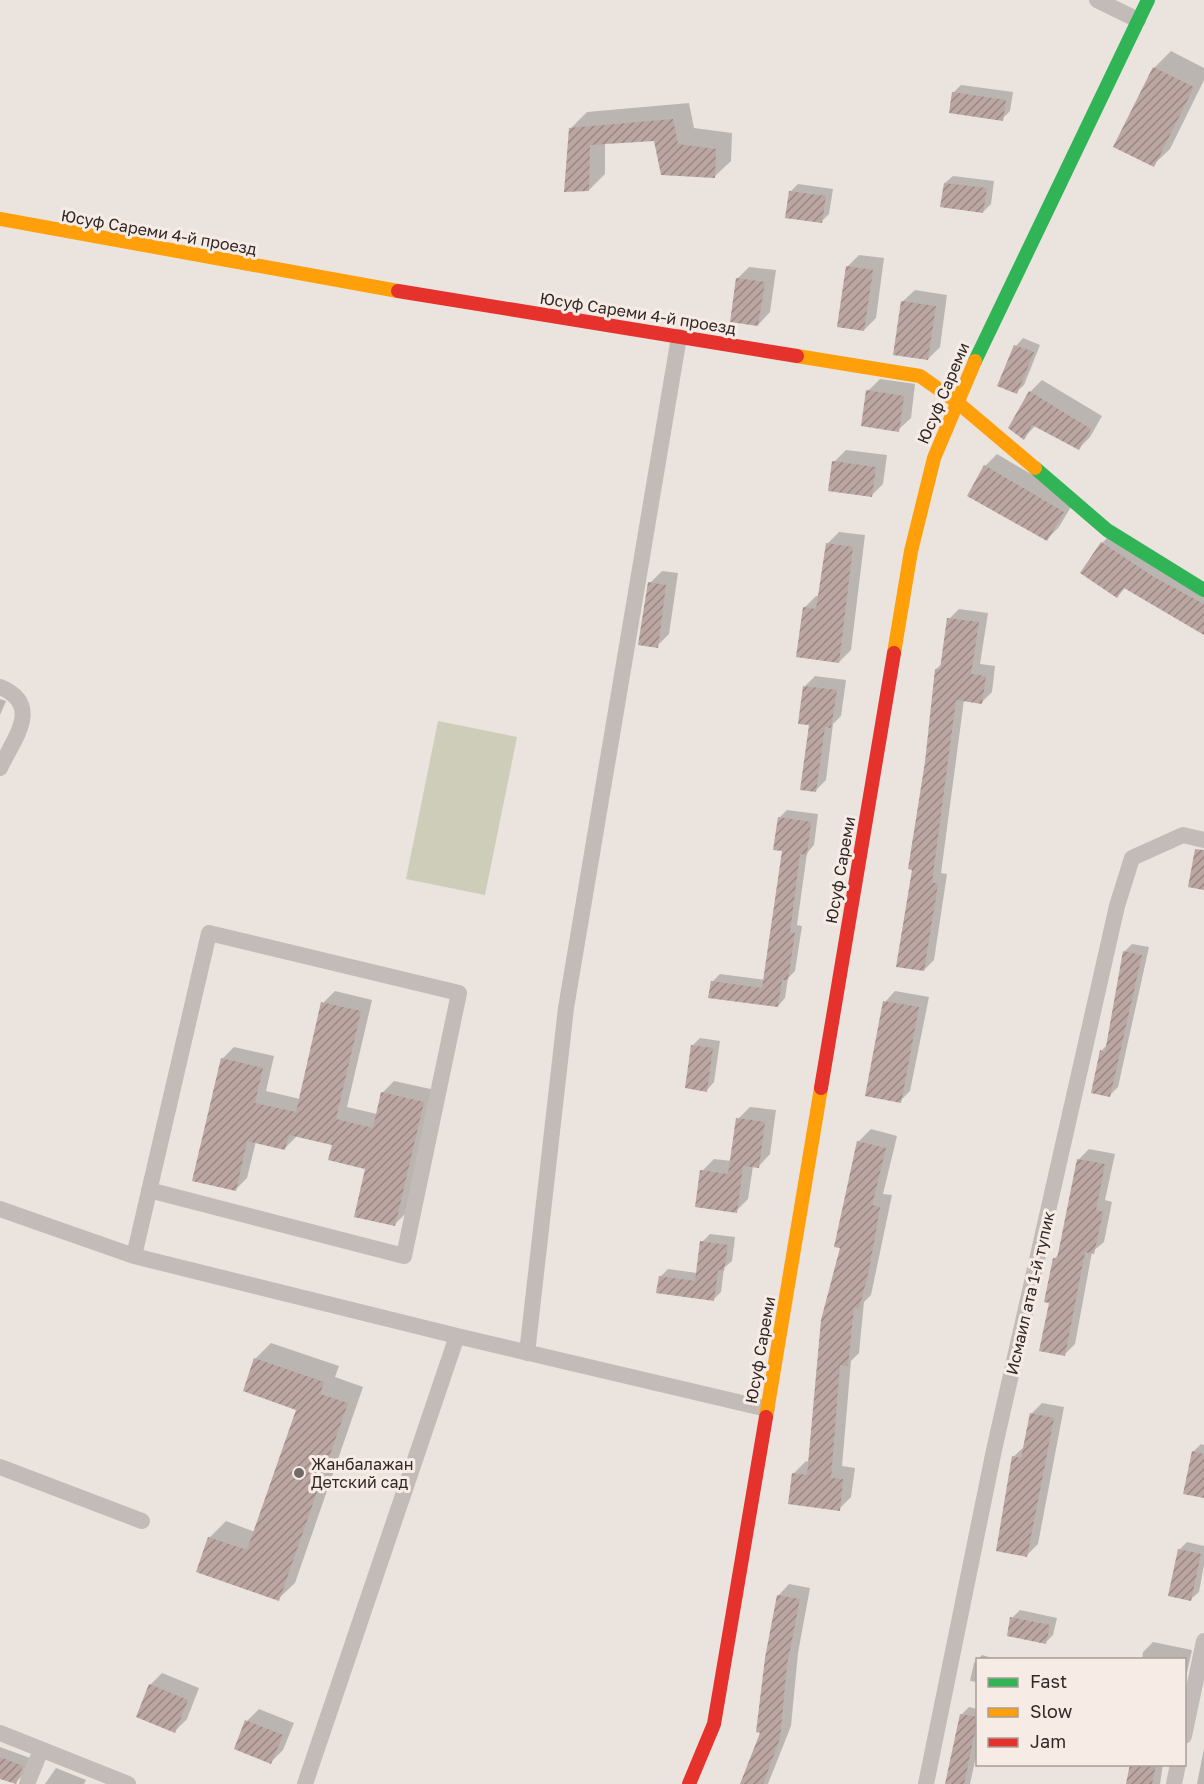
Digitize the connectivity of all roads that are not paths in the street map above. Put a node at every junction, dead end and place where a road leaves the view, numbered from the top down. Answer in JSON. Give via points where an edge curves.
{"nodes":[{"id":1,"x":1097,"y":0,"type":"edge"},
{"id":2,"x":1148,"y":0,"type":"edge"},
{"id":3,"x":1138,"y":20,"type":"junction"},
{"id":4,"x":0,"y":219,"type":"edge"},
{"id":5,"x":680,"y":337,"type":"junction"},
{"id":6,"x":957,"y":402,"type":"junction"},
{"id":7,"x":1204,"y":590,"type":"edge"},
{"id":8,"x":0,"y":687,"type":"edge"},
{"id":9,"x":0,"y":768,"type":"edge"},
{"id":10,"x":1204,"y":840,"type":"edge"},
{"id":11,"x":149,"y":1190,"type":"junction"},
{"id":12,"x":0,"y":1209,"type":"edge"},
{"id":13,"x":134,"y":1256,"type":"junction"},
{"id":14,"x":457,"y":1336,"type":"junction"},
{"id":15,"x":527,"y":1353,"type":"junction"},
{"id":16,"x":767,"y":1409,"type":"junction"},
{"id":17,"x":0,"y":1467,"type":"edge"},
{"id":18,"x":142,"y":1521,"type":"dead end"},
{"id":19,"x":1204,"y":1641,"type":"edge"},
{"id":20,"x":1186,"y":1731,"type":"edge"},
{"id":21,"x":0,"y":1733,"type":"edge"},
{"id":22,"x":40,"y":1750,"type":"junction"},
{"id":23,"x":1178,"y":1766,"type":"edge"},
{"id":24,"x":27,"y":1784,"type":"edge"},
{"id":25,"x":128,"y":1784,"type":"edge"},
{"id":26,"x":305,"y":1784,"type":"edge"},
{"id":27,"x":689,"y":1784,"type":"edge"},
{"id":28,"x":926,"y":1784,"type":"edge"},
{"id":29,"x":1174,"y":1784,"type":"edge"}],
"edges":[{"from":1,"to":3,"type":"street"},
{"from":2,"to":3,"type":"main road","name":"Юсуф Сареми"},
{"from":3,"to":6,"type":"main road","name":"Юсуф Сареми"},
{"from":4,"to":5,"type":"main road","name":"Юсуф Сареми 4-й проезд"},
{"from":5,"to":6,"type":"main road","name":"Юсуф Сареми 4-й проезд","via":[[920,376]]},
{"from":5,"to":15,"type":"street","via":[[566,1008]]},
{"from":6,"to":7,"type":"main road","name":"Юсуф Сареми 4-й проезд","via":[[1107,530]]},
{"from":6,"to":16,"type":"main road","name":"Юсуф Сареми","via":[[934,458],[911,551]]},
{"from":8,"to":9,"type":"street","via":[[13,693],[23,705],[24,717]]},
{"from":10,"to":28,"type":"street","name":"Исмаил ата 1-й тупик","via":[[1183,835],[1132,858],[1117,906],[994,1450]]},
{"from":11,"to":11,"type":"street","via":[[209,933],[459,993],[404,1256]]},
{"from":11,"to":13,"type":"street"},
{"from":12,"to":13,"type":"street"},
{"from":13,"to":14,"type":"street"},
{"from":14,"to":15,"type":"street"},
{"from":14,"to":26,"type":"street"},
{"from":15,"to":16,"type":"street"},
{"from":16,"to":27,"type":"main road","name":"Юсуф Сареми","via":[[714,1724]]},
{"from":17,"to":18,"type":"street"},
{"from":19,"to":20,"type":"street"},
{"from":21,"to":22,"type":"street"},
{"from":22,"to":24,"type":"street"},
{"from":22,"to":25,"type":"street"},
{"from":23,"to":29,"type":"street"}]}
